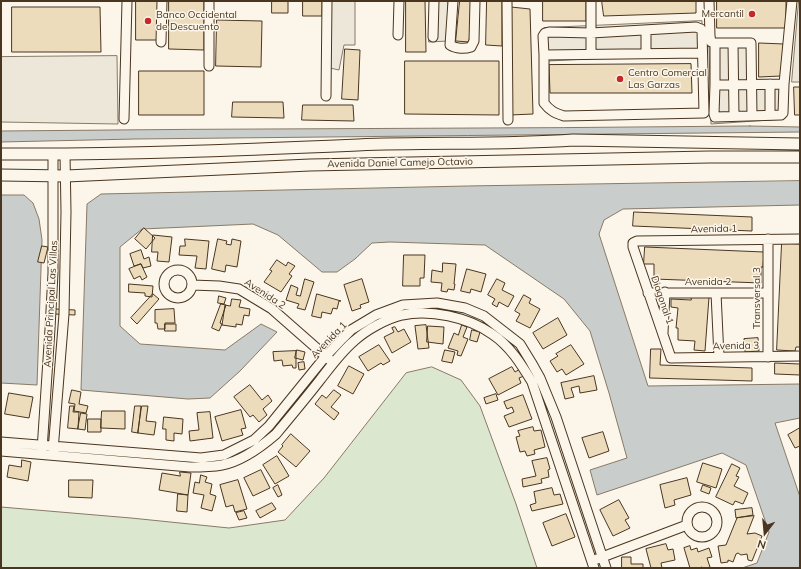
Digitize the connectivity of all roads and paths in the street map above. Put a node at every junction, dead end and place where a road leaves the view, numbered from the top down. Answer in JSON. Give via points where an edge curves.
{"nodes":[{"id":1,"x":127,"y":1,"type":"edge"},
{"id":2,"x":162,"y":1,"type":"edge"},
{"id":3,"x":209,"y":1,"type":"edge"},
{"id":4,"x":327,"y":1,"type":"edge"},
{"id":5,"x":399,"y":1,"type":"edge"},
{"id":6,"x":434,"y":1,"type":"edge"},
{"id":7,"x":453,"y":1,"type":"edge"},
{"id":8,"x":475,"y":1,"type":"edge"},
{"id":9,"x":507,"y":1,"type":"edge"},
{"id":10,"x":591,"y":1,"type":"edge"},
{"id":11,"x":709,"y":1,"type":"edge"},
{"id":12,"x":792,"y":1,"type":"edge"},
{"id":13,"x":646,"y":30,"type":"junction"},
{"id":14,"x":591,"y":33,"type":"junction"},
{"id":15,"x":398,"y":35,"type":"dead end"},
{"id":16,"x":432,"y":36,"type":"dead end"},
{"id":17,"x":161,"y":42,"type":"dead end"},
{"id":18,"x":715,"y":43,"type":"junction"},
{"id":19,"x":733,"y":43,"type":"junction"},
{"id":20,"x":702,"y":53,"type":"junction"},
{"id":21,"x":591,"y":54,"type":"junction"},
{"id":22,"x":646,"y":54,"type":"junction"},
{"id":23,"x":544,"y":55,"type":"junction"},
{"id":24,"x":209,"y":66,"type":"dead end"},
{"id":25,"x":752,"y":84,"type":"junction"},
{"id":26,"x":770,"y":84,"type":"junction"},
{"id":27,"x":784,"y":84,"type":"junction"},
{"id":28,"x":716,"y":85,"type":"junction"},
{"id":29,"x":734,"y":85,"type":"junction"},
{"id":30,"x":326,"y":96,"type":"dead end"},
{"id":31,"x":770,"y":115,"type":"junction"},
{"id":32,"x":734,"y":116,"type":"junction"},
{"id":33,"x":752,"y":116,"type":"junction"},
{"id":34,"x":124,"y":119,"type":"dead end"},
{"id":35,"x":508,"y":120,"type":"dead end"},
{"id":36,"x":800,"y":144,"type":"edge"},
{"id":37,"x":1,"y":154,"type":"edge"},
{"id":38,"x":54,"y":154,"type":"junction"},
{"id":39,"x":65,"y":154,"type":"junction"},
{"id":40,"x":800,"y":157,"type":"edge"},
{"id":41,"x":1,"y":175,"type":"edge"},
{"id":42,"x":53,"y":176,"type":"junction"},
{"id":43,"x":66,"y":176,"type":"junction"},
{"id":44,"x":768,"y":239,"type":"junction"},
{"id":45,"x":800,"y":239,"type":"edge"},
{"id":46,"x":633,"y":247,"type":"joint"},
{"id":47,"x":192,"y":285,"type":"dead end"},
{"id":48,"x":665,"y":292,"type":"junction"},
{"id":49,"x":648,"y":293,"type":"junction"},
{"id":50,"x":716,"y":293,"type":"junction"},
{"id":51,"x":768,"y":293,"type":"junction"},
{"id":52,"x":663,"y":338,"type":"junction"},
{"id":53,"x":326,"y":356,"type":"junction"},
{"id":54,"x":800,"y":356,"type":"edge"},
{"id":55,"x":719,"y":357,"type":"junction"},
{"id":56,"x":768,"y":357,"type":"junction"},
{"id":57,"x":672,"y":358,"type":"joint"},
{"id":58,"x":334,"y":363,"type":"junction"},
{"id":59,"x":1,"y":442,"type":"edge"},
{"id":60,"x":42,"y":445,"type":"junction"},
{"id":61,"x":53,"y":446,"type":"junction"},
{"id":62,"x":1,"y":451,"type":"edge"},
{"id":63,"x":41,"y":455,"type":"junction"},
{"id":64,"x":53,"y":456,"type":"junction"},
{"id":65,"x":578,"y":483,"type":"junction"},
{"id":66,"x":567,"y":486,"type":"junction"},
{"id":67,"x":687,"y":526,"type":"dead end"},
{"id":68,"x":603,"y":557,"type":"junction"},
{"id":69,"x":592,"y":564,"type":"edge"},
{"id":70,"x":606,"y":568,"type":"edge"}],
"edges":[{"from":1,"to":34,"type":"street"},
{"from":2,"to":17,"type":"street"},
{"from":3,"to":24,"type":"street"},
{"from":4,"to":30,"type":"street"},
{"from":5,"to":15,"type":"street"},
{"from":6,"to":16,"type":"street"},
{"from":7,"to":8,"type":"street","via":[[450,45],[467,48],[471,47],[474,41]]},
{"from":9,"to":35,"type":"street"},
{"from":10,"to":14,"type":"street"},
{"from":11,"to":18,"type":"street","via":[[710,36],[711,42]]},
{"from":12,"to":27,"type":"street"},
{"from":13,"to":14,"type":"street"},
{"from":13,"to":20,"type":"street","via":[[699,28],[702,31]]},
{"from":13,"to":22,"type":"street"},
{"from":14,"to":21,"type":"street"},
{"from":14,"to":23,"type":"street","via":[[545,33]]},
{"from":18,"to":19,"type":"street"},
{"from":18,"to":28,"type":"street"},
{"from":19,"to":25,"type":"street","via":[[751,43]]},
{"from":19,"to":29,"type":"street"},
{"from":20,"to":22,"type":"street"},
{"from":20,"to":23,"type":"street","via":[[704,114],[564,116],[548,110],[544,103]]},
{"from":21,"to":22,"type":"street"},
{"from":21,"to":23,"type":"street"},
{"from":25,"to":26,"type":"street"},
{"from":25,"to":29,"type":"street"},
{"from":25,"to":33,"type":"street"},
{"from":26,"to":27,"type":"street"},
{"from":26,"to":31,"type":"street"},
{"from":27,"to":31,"type":"street","via":[[783,113]]},
{"from":28,"to":29,"type":"street"},
{"from":28,"to":32,"type":"street","via":[[715,117]]},
{"from":29,"to":32,"type":"street"},
{"from":31,"to":33,"type":"street"},
{"from":32,"to":33,"type":"street"},
{"from":36,"to":39,"type":"main road","name":"Avenida Daniel Camejo Octavio","via":[[574,140]]},
{"from":37,"to":38,"type":"main road","name":"Avenida Daniel Camejo Octavio"},
{"from":38,"to":39,"type":"main road","name":"Avenida Daniel Camejo Octavio"},
{"from":38,"to":42,"type":"street","name":"Avenida Principal Las Villas"},
{"from":39,"to":43,"type":"street","name":"Avenida Principal Las Villas"},
{"from":40,"to":43,"type":"main road","name":"Avenida Daniel Camejo Octavio","via":[[310,165]]},
{"from":41,"to":42,"type":"main road","name":"Avenida Daniel Camejo Octavio"},
{"from":42,"to":43,"type":"main road","name":"Avenida Daniel Camejo Octavio"},
{"from":42,"to":60,"type":"street","name":"Avenida Principal Las Villas","via":[[53,273]]},
{"from":43,"to":61,"type":"street","name":"Avenida Principal Las Villas","via":[[64,314]]},
{"from":44,"to":45,"type":"street","name":"Avenida 1"},
{"from":44,"to":46,"type":"street","name":"Avenida 1","via":[[637,241]]},
{"from":44,"to":51,"type":"street","name":"Transversal 3"},
{"from":46,"to":49,"type":"street","name":"Diagonal 1"},
{"from":47,"to":53,"type":"street","name":"Avenida 2","via":[[239,289],[272,309]]},
{"from":48,"to":49,"type":"street","name":"Avenida 2"},
{"from":48,"to":50,"type":"street","name":"Avenida 2"},
{"from":48,"to":52,"type":"street"},
{"from":49,"to":52,"type":"street","name":"Diagonal 1"},
{"from":50,"to":51,"type":"street","name":"Avenida 2"},
{"from":50,"to":55,"type":"street"},
{"from":51,"to":56,"type":"street","name":"Transversal 3"},
{"from":52,"to":57,"type":"street","name":"Diagonal 1"},
{"from":53,"to":58,"type":"street","name":"Avenida 2"},
{"from":53,"to":61,"type":"street","name":"Avenida 1","via":[[269,426],[254,440],[224,455],[202,458]]},
{"from":53,"to":65,"type":"street","name":"Avenida 1","via":[[351,330],[376,315],[403,305],[437,303],[465,308],[484,316],[520,344],[532,362],[556,417]]},
{"from":54,"to":56,"type":"street","name":"Avenida 3"},
{"from":55,"to":56,"type":"street","name":"Avenida 3"},
{"from":55,"to":57,"type":"street","name":"Avenida 3"},
{"from":58,"to":64,"type":"street","name":"Avenida 1","via":[[276,434],[248,455],[224,464],[190,467]]},
{"from":58,"to":66,"type":"street","name":"Avenida 1","via":[[354,340],[386,321],[401,316],[442,315],[477,325],[508,348],[532,382]]},
{"from":59,"to":60,"type":"street","name":"Avenida 1"},
{"from":60,"to":61,"type":"street","name":"Avenida 1"},
{"from":60,"to":63,"type":"street","name":"Avenida Principal Las Villas"},
{"from":61,"to":64,"type":"street","name":"Avenida Principal Las Villas"},
{"from":62,"to":63,"type":"street","name":"Avenida 1"},
{"from":63,"to":64,"type":"street","name":"Avenida 1"},
{"from":65,"to":66,"type":"street"},
{"from":65,"to":68,"type":"street","name":"Avenida 1"},
{"from":66,"to":69,"type":"street","name":"Avenida 1"},
{"from":67,"to":68,"type":"street"},
{"from":68,"to":69,"type":"street"},
{"from":68,"to":70,"type":"street","name":"Avenida 1"}]}
